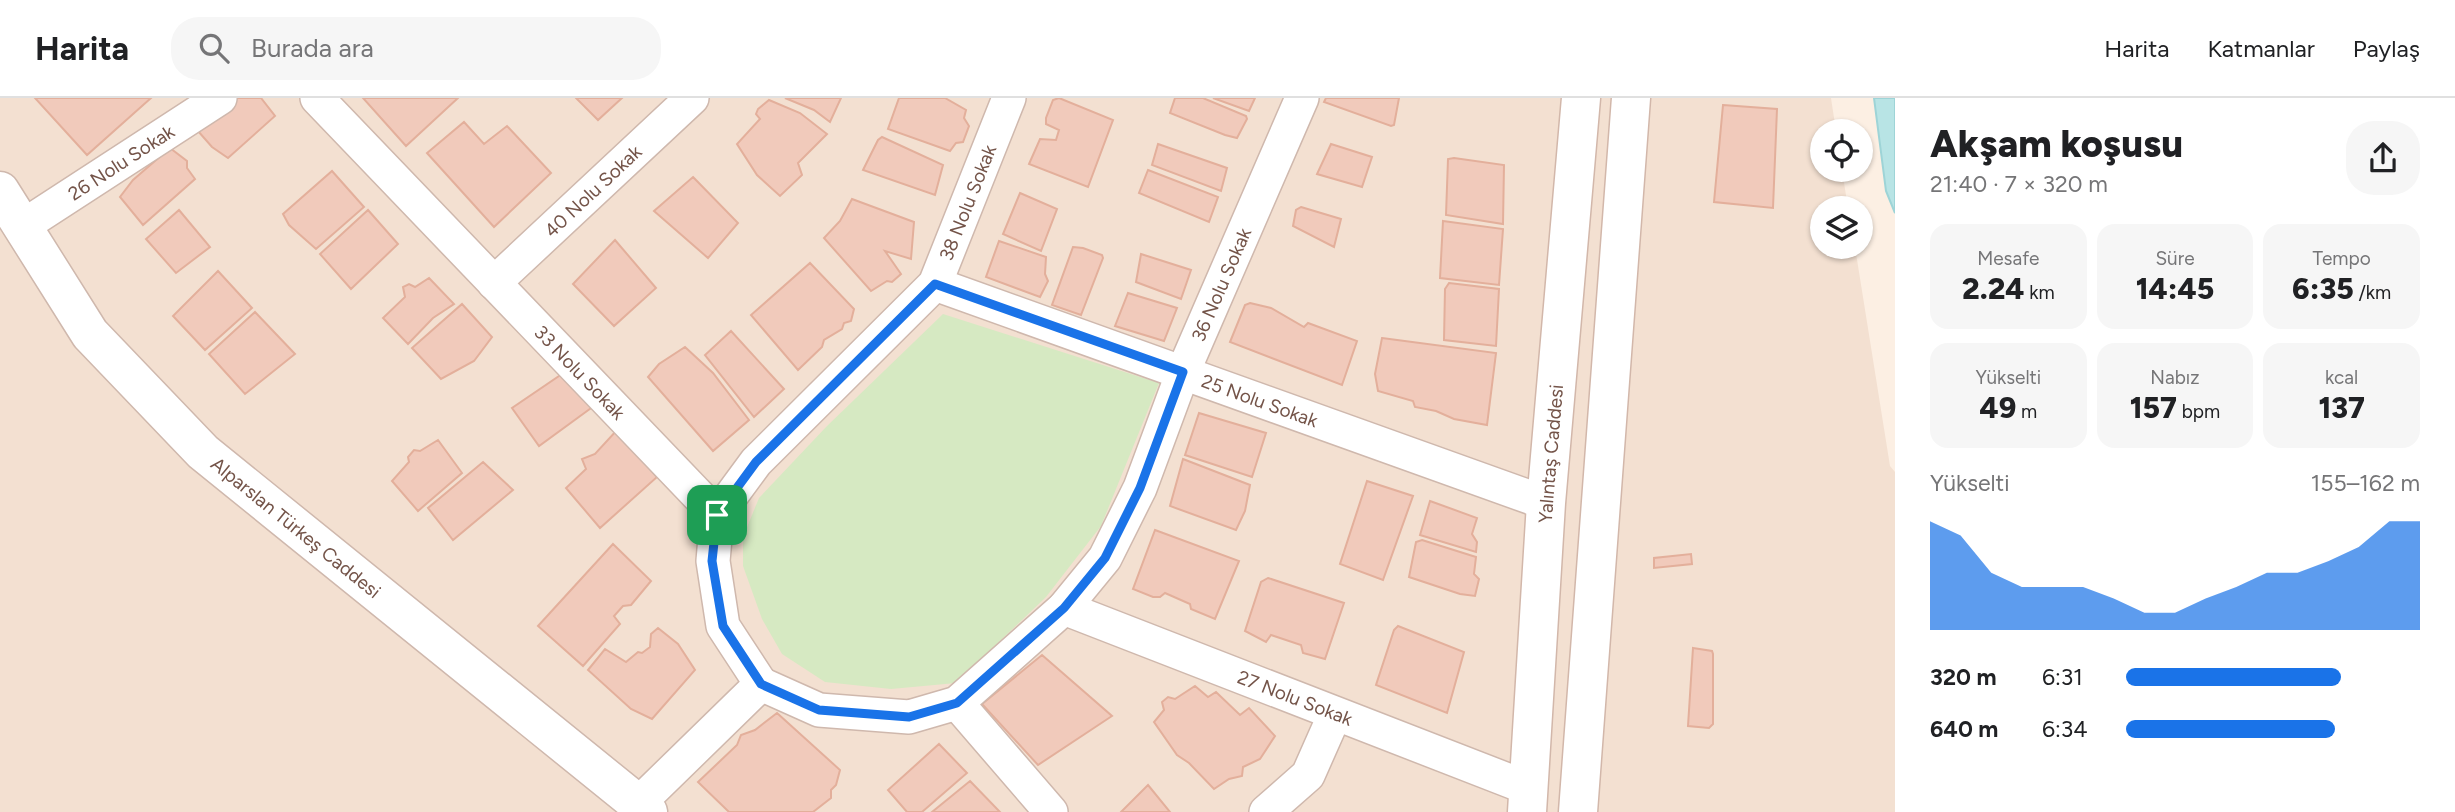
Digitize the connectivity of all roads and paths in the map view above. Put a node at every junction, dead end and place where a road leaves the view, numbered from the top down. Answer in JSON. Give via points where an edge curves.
{"nodes":[{"id":1,"x":220,"y":98,"type":"edge"},
{"id":2,"x":317,"y":98,"type":"edge"},
{"id":3,"x":692,"y":98,"type":"edge"},
{"id":4,"x":1009,"y":98,"type":"edge"},
{"id":5,"x":1302,"y":98,"type":"edge"},
{"id":6,"x":1581,"y":98,"type":"edge"},
{"id":7,"x":1631,"y":98,"type":"edge"},
{"id":8,"x":0,"y":191,"type":"edge"},
{"id":9,"x":23,"y":226,"type":"junction"},
{"id":10,"x":494,"y":283,"type":"junction"},
{"id":11,"x":935,"y":284,"type":"junction"},
{"id":12,"x":1183,"y":372,"type":"junction"},
{"id":13,"x":1546,"y":503,"type":"junction"},
{"id":14,"x":717,"y":515,"type":"junction"},
{"id":15,"x":1064,"y":608,"type":"junction"},
{"id":16,"x":761,"y":684,"type":"junction"},
{"id":17,"x":957,"y":703,"type":"junction"},
{"id":18,"x":1335,"y":714,"type":"junction"},
{"id":19,"x":1528,"y":800,"type":"edge"},
{"id":20,"x":643,"y":807,"type":"edge"},
{"id":21,"x":1051,"y":812,"type":"edge"},
{"id":22,"x":1266,"y":812,"type":"edge"},
{"id":23,"x":1578,"y":812,"type":"edge"}],
"edges":[{"from":1,"to":9,"type":"street","name":"26 Nolu Sokak"},
{"from":2,"to":10,"type":"street","name":"33 Nolu Sokak"},
{"from":3,"to":10,"type":"street","name":"40 Nolu Sokak"},
{"from":4,"to":11,"type":"street","name":"38 Nolu Sokak"},
{"from":5,"to":12,"type":"street","name":"36 Nolu Sokak"},
{"from":6,"to":13,"type":"main road","name":"Yalıntaş Caddesi"},
{"from":7,"to":23,"type":"main road"},
{"from":8,"to":9,"type":"main road","name":"Alparslan Türkeş Caddesi"},
{"from":9,"to":20,"type":"main road","name":"Alparslan Türkeş Caddesi","via":[[90,334],[203,452]]},
{"from":10,"to":14,"type":"street","name":"33 Nolu Sokak"},
{"from":11,"to":12,"type":"street","name":"25 Nolu Sokak"},
{"from":11,"to":14,"type":"street","name":"38 Nolu Sokak","via":[[756,462]]},
{"from":12,"to":13,"type":"street","name":"25 Nolu Sokak"},
{"from":12,"to":15,"type":"street","name":"36 Nolu Sokak","via":[[1105,558]]},
{"from":13,"to":19,"type":"main road","name":"Yalıntaş Caddesi"},
{"from":14,"to":16,"type":"street","via":[[712,561],[723,626]]},
{"from":15,"to":17,"type":"street","name":"36 Nolu Sokak"},
{"from":15,"to":18,"type":"street","name":"27 Nolu Sokak"},
{"from":16,"to":17,"type":"street","name":"36 Nolu Sokak","via":[[819,710],[909,717]]},
{"from":16,"to":20,"type":"street"},
{"from":17,"to":21,"type":"street"},
{"from":18,"to":19,"type":"street","name":"27 Nolu Sokak"},
{"from":18,"to":22,"type":"street","via":[[1308,775]]}]}
